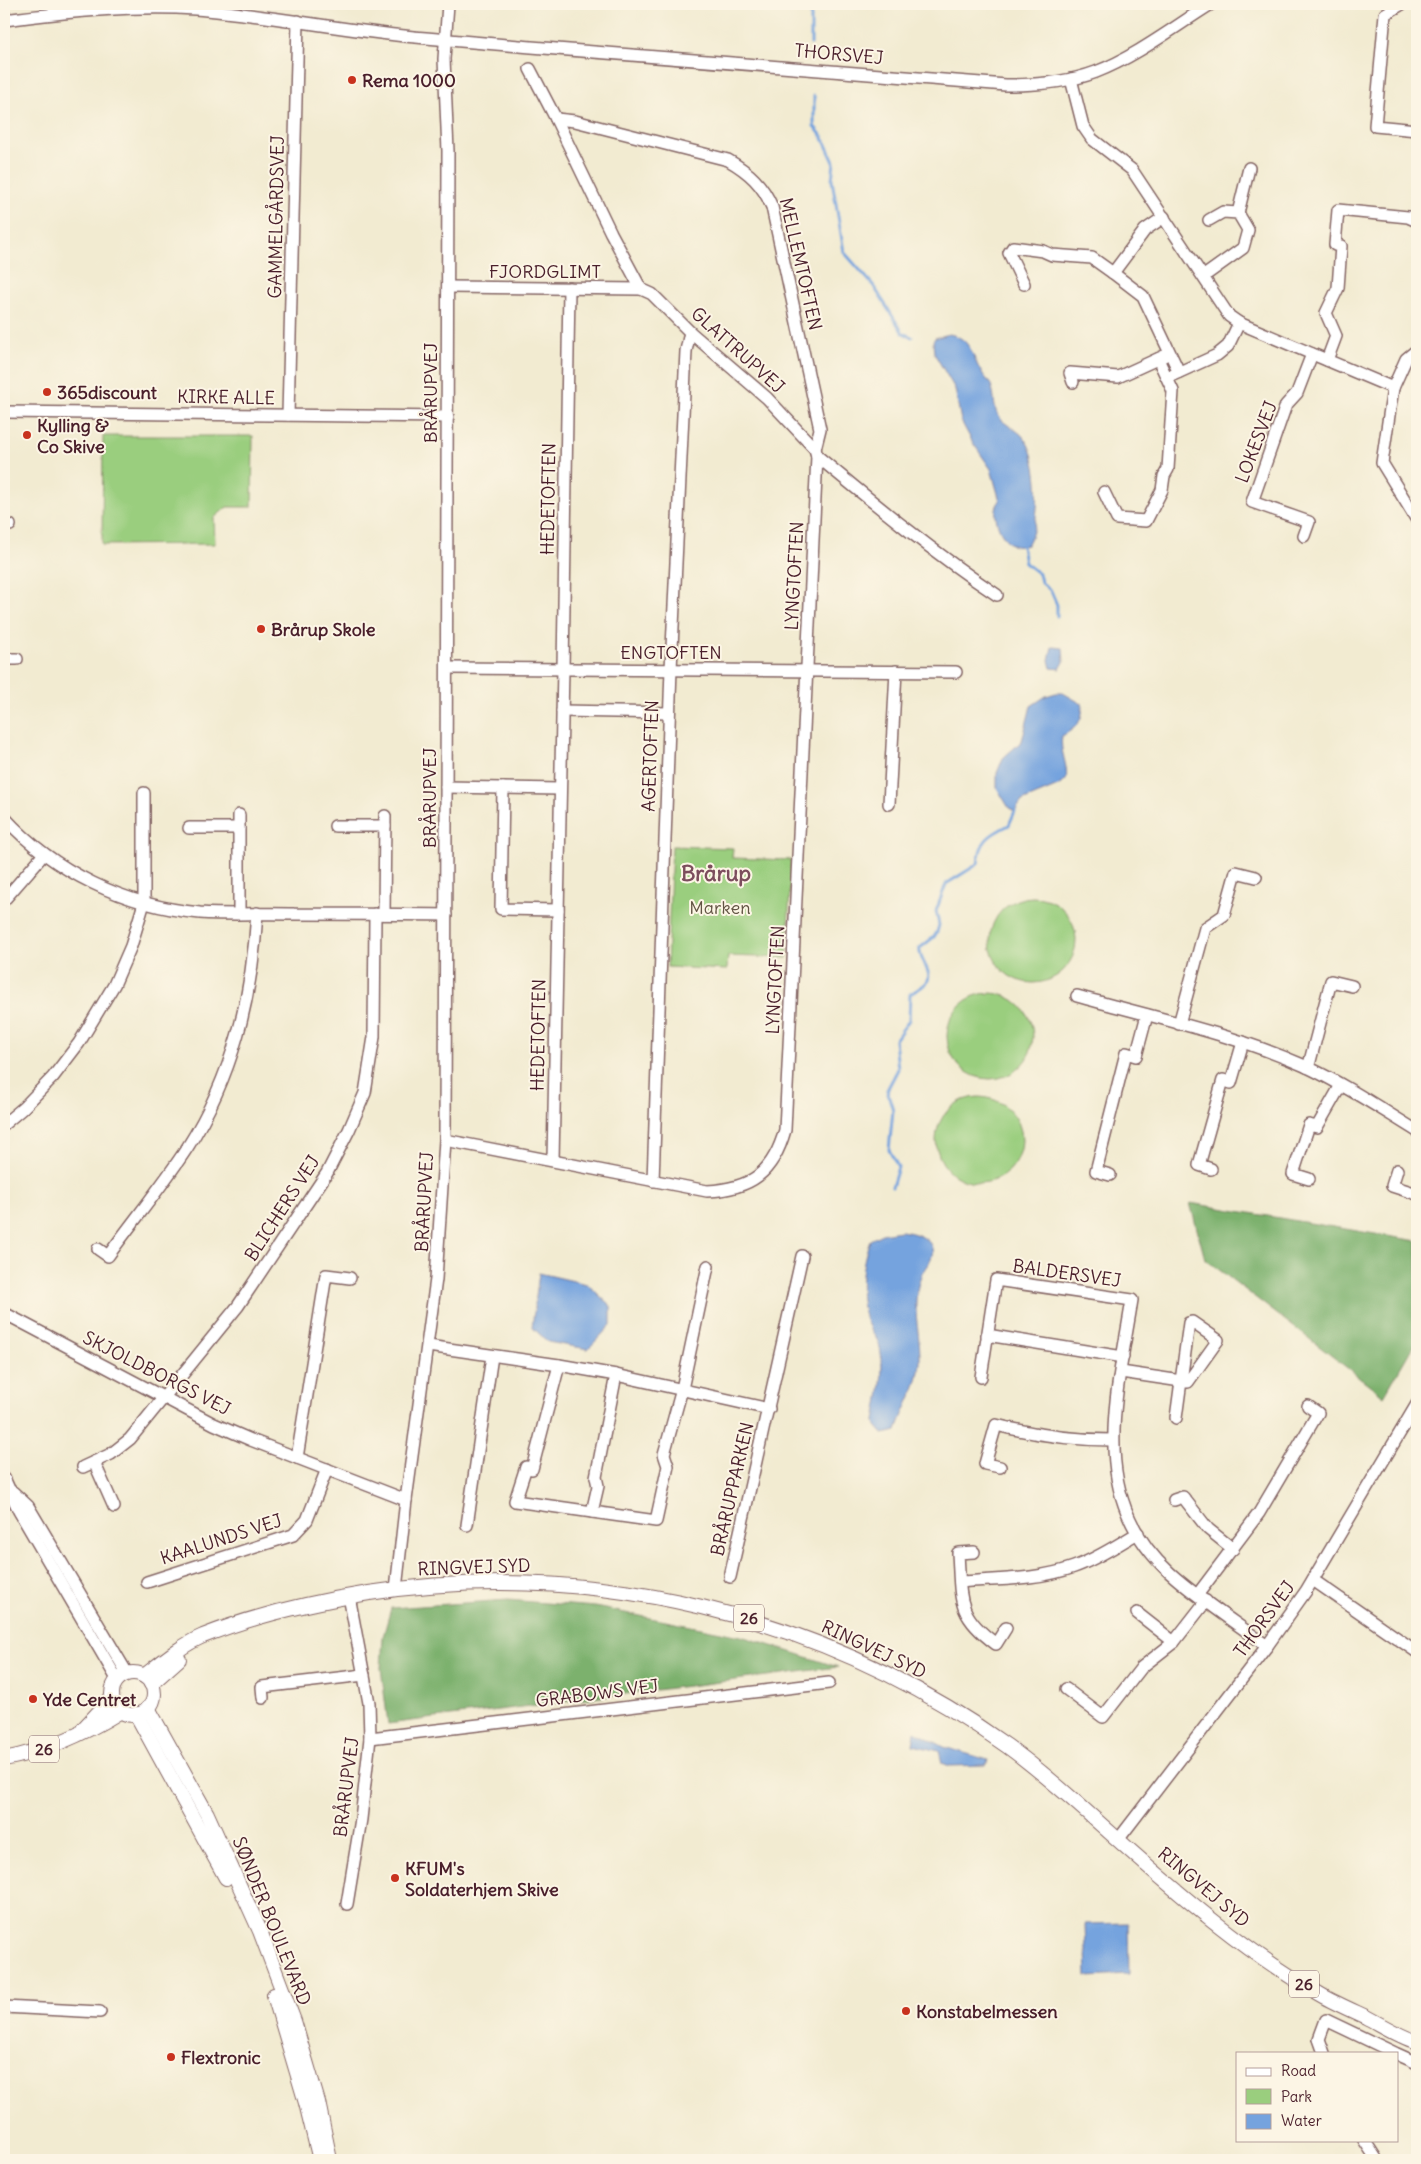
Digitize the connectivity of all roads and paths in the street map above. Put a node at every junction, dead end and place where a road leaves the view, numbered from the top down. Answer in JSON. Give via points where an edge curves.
{"nodes":[{"id":1,"x":448,"y":4,"type":"edge"},
{"id":2,"x":1211,"y":4,"type":"edge"},
{"id":3,"x":1402,"y":4,"type":"edge"},
{"id":4,"x":152,"y":5,"type":"edge"},
{"id":5,"x":4,"y":20,"type":"edge"},
{"id":6,"x":298,"y":21,"type":"junction"},
{"id":7,"x":445,"y":40,"type":"junction"},
{"id":8,"x":530,"y":69,"type":"dead end"},
{"id":9,"x":1071,"y":79,"type":"junction"},
{"id":10,"x":556,"y":119,"type":"junction"},
{"id":11,"x":1417,"y":130,"type":"edge"},
{"id":12,"x":1249,"y":168,"type":"dead end"},
{"id":13,"x":1238,"y":213,"type":"junction"},
{"id":14,"x":1164,"y":217,"type":"junction"},
{"id":15,"x":1209,"y":220,"type":"dead end"},
{"id":16,"x":1417,"y":221,"type":"edge"},
{"id":17,"x":1113,"y":273,"type":"junction"},
{"id":18,"x":1204,"y":276,"type":"junction"},
{"id":19,"x":1024,"y":284,"type":"dead end"},
{"id":20,"x":448,"y":287,"type":"junction"},
{"id":21,"x":569,"y":288,"type":"junction"},
{"id":22,"x":641,"y":289,"type":"junction"},
{"id":23,"x":1239,"y":323,"type":"junction"},
{"id":24,"x":690,"y":332,"type":"junction"},
{"id":25,"x":1417,"y":350,"type":"edge"},
{"id":26,"x":1170,"y":353,"type":"junction"},
{"id":27,"x":1312,"y":354,"type":"junction"},
{"id":28,"x":1158,"y":358,"type":"junction"},
{"id":29,"x":1327,"y":360,"type":"junction"},
{"id":30,"x":1179,"y":372,"type":"junction"},
{"id":31,"x":1167,"y":378,"type":"junction"},
{"id":32,"x":1073,"y":382,"type":"dead end"},
{"id":33,"x":1393,"y":388,"type":"junction"},
{"id":34,"x":4,"y":412,"type":"edge"},
{"id":35,"x":288,"y":415,"type":"junction"},
{"id":36,"x":448,"y":417,"type":"junction"},
{"id":37,"x":816,"y":453,"type":"junction"},
{"id":38,"x":1104,"y":492,"type":"dead end"},
{"id":39,"x":1417,"y":520,"type":"edge"},
{"id":40,"x":1304,"y":536,"type":"dead end"},
{"id":41,"x":997,"y":595,"type":"dead end"},
{"id":42,"x":4,"y":659,"type":"edge"},
{"id":43,"x":17,"y":659,"type":"dead end"},
{"id":44,"x":447,"y":668,"type":"junction"},
{"id":45,"x":563,"y":668,"type":"junction"},
{"id":46,"x":671,"y":669,"type":"junction"},
{"id":47,"x":807,"y":670,"type":"junction"},
{"id":48,"x":896,"y":671,"type":"junction"},
{"id":49,"x":956,"y":672,"type":"dead end"},
{"id":50,"x":562,"y":711,"type":"junction"},
{"id":51,"x":669,"y":713,"type":"junction"},
{"id":52,"x":446,"y":786,"type":"junction"},
{"id":53,"x":503,"y":788,"type":"junction"},
{"id":54,"x":560,"y":789,"type":"junction"},
{"id":55,"x":144,"y":793,"type":"dead end"},
{"id":56,"x":888,"y":804,"type":"dead end"},
{"id":57,"x":240,"y":815,"type":"dead end"},
{"id":58,"x":4,"y":817,"type":"edge"},
{"id":59,"x":334,"y":826,"type":"dead end"},
{"id":60,"x":189,"y":828,"type":"dead end"},
{"id":61,"x":239,"y":828,"type":"junction"},
{"id":62,"x":44,"y":854,"type":"junction"},
{"id":63,"x":1256,"y":877,"type":"dead end"},
{"id":64,"x":4,"y":900,"type":"edge"},
{"id":65,"x":144,"y":903,"type":"junction"},
{"id":66,"x":558,"y":910,"type":"junction"},
{"id":67,"x":239,"y":913,"type":"junction"},
{"id":68,"x":257,"y":913,"type":"junction"},
{"id":69,"x":380,"y":914,"type":"junction"},
{"id":70,"x":446,"y":915,"type":"junction"},
{"id":71,"x":1352,"y":986,"type":"dead end"},
{"id":72,"x":1077,"y":996,"type":"dead end"},
{"id":73,"x":1147,"y":1015,"type":"junction"},
{"id":74,"x":1179,"y":1024,"type":"junction"},
{"id":75,"x":1243,"y":1042,"type":"junction"},
{"id":76,"x":1307,"y":1067,"type":"junction"},
{"id":77,"x":1341,"y":1085,"type":"junction"},
{"id":78,"x":4,"y":1124,"type":"edge"},
{"id":79,"x":1417,"y":1130,"type":"edge"},
{"id":80,"x":445,"y":1140,"type":"junction"},
{"id":81,"x":553,"y":1160,"type":"junction"},
{"id":82,"x":1211,"y":1168,"type":"dead end"},
{"id":83,"x":1397,"y":1170,"type":"dead end"},
{"id":84,"x":1110,"y":1175,"type":"dead end"},
{"id":85,"x":1309,"y":1179,"type":"dead end"},
{"id":86,"x":653,"y":1181,"type":"junction"},
{"id":87,"x":1417,"y":1194,"type":"edge"},
{"id":88,"x":98,"y":1249,"type":"dead end"},
{"id":89,"x":802,"y":1256,"type":"dead end"},
{"id":90,"x":708,"y":1266,"type":"dead end"},
{"id":91,"x":350,"y":1278,"type":"dead end"},
{"id":92,"x":4,"y":1313,"type":"edge"},
{"id":93,"x":987,"y":1335,"type":"junction"},
{"id":94,"x":428,"y":1346,"type":"junction"},
{"id":95,"x":492,"y":1356,"type":"junction"},
{"id":96,"x":1123,"y":1357,"type":"junction"},
{"id":97,"x":559,"y":1365,"type":"junction"},
{"id":98,"x":1120,"y":1372,"type":"junction"},
{"id":99,"x":616,"y":1375,"type":"junction"},
{"id":100,"x":981,"y":1377,"type":"dead end"},
{"id":101,"x":1181,"y":1381,"type":"junction"},
{"id":102,"x":682,"y":1389,"type":"junction"},
{"id":103,"x":163,"y":1398,"type":"junction"},
{"id":104,"x":1417,"y":1404,"type":"edge"},
{"id":105,"x":1308,"y":1406,"type":"dead end"},
{"id":106,"x":769,"y":1409,"type":"junction"},
{"id":107,"x":1176,"y":1418,"type":"dead end"},
{"id":108,"x":1112,"y":1440,"type":"junction"},
{"id":109,"x":297,"y":1458,"type":"junction"},
{"id":110,"x":1000,"y":1467,"type":"dead end"},
{"id":111,"x":327,"y":1469,"type":"junction"},
{"id":112,"x":4,"y":1478,"type":"edge"},
{"id":113,"x":7,"y":1491,"type":"edge"},
{"id":114,"x":406,"y":1500,"type":"junction"},
{"id":115,"x":1174,"y":1500,"type":"dead end"},
{"id":116,"x":114,"y":1507,"type":"dead end"},
{"id":117,"x":592,"y":1512,"type":"junction"},
{"id":118,"x":467,"y":1525,"type":"dead end"},
{"id":119,"x":1138,"y":1533,"type":"junction"},
{"id":120,"x":1233,"y":1549,"type":"junction"},
{"id":121,"x":974,"y":1552,"type":"dead end"},
{"id":122,"x":730,"y":1577,"type":"dead end"},
{"id":123,"x":1313,"y":1580,"type":"junction"},
{"id":124,"x":146,"y":1582,"type":"dead end"},
{"id":125,"x":960,"y":1582,"type":"junction"},
{"id":126,"x":396,"y":1589,"type":"junction"},
{"id":127,"x":348,"y":1596,"type":"junction"},
{"id":128,"x":1202,"y":1598,"type":"junction"},
{"id":129,"x":1138,"y":1614,"type":"dead end"},
{"id":130,"x":1006,"y":1628,"type":"dead end"},
{"id":131,"x":1174,"y":1642,"type":"junction"},
{"id":132,"x":1268,"y":1646,"type":"junction"},
{"id":133,"x":1417,"y":1652,"type":"edge"},
{"id":134,"x":364,"y":1675,"type":"junction"},
{"id":135,"x":122,"y":1676,"type":"junction"},
{"id":136,"x":148,"y":1680,"type":"junction"},
{"id":137,"x":829,"y":1683,"type":"dead end"},
{"id":138,"x":1066,"y":1689,"type":"dead end"},
{"id":139,"x":112,"y":1698,"type":"junction"},
{"id":140,"x":264,"y":1698,"type":"dead end"},
{"id":141,"x":121,"y":1711,"type":"junction"},
{"id":142,"x":142,"y":1711,"type":"junction"},
{"id":143,"x":81,"y":1732,"type":"junction"},
{"id":144,"x":370,"y":1738,"type":"junction"},
{"id":145,"x":4,"y":1759,"type":"edge"},
{"id":146,"x":1118,"y":1840,"type":"junction"},
{"id":147,"x":347,"y":1904,"type":"dead end"},
{"id":148,"x":4,"y":2007,"type":"edge"},
{"id":149,"x":100,"y":2012,"type":"dead end"},
{"id":150,"x":1417,"y":2042,"type":"edge"},
{"id":151,"x":1324,"y":2052,"type":"edge"},
{"id":152,"x":1394,"y":2052,"type":"edge"},
{"id":153,"x":1398,"y":2054,"type":"edge"},
{"id":154,"x":1417,"y":2063,"type":"edge"},
{"id":155,"x":1365,"y":2142,"type":"edge"},
{"id":156,"x":320,"y":2160,"type":"edge"},
{"id":157,"x":330,"y":2160,"type":"edge"},
{"id":158,"x":1377,"y":2160,"type":"edge"}],
"edges":[{"from":1,"to":7,"type":"street","name":"BRÅRUPVEJ"},
{"from":2,"to":9,"type":"street","name":"THORSVEJ","via":[[1120,61]]},
{"from":3,"to":11,"type":"street","via":[[1385,14],[1375,126]]},
{"from":4,"to":5,"type":"street","name":"THORSVEJ"},
{"from":4,"to":6,"type":"street","name":"THORSVEJ"},
{"from":6,"to":7,"type":"street","name":"THORSVEJ"},
{"from":6,"to":35,"type":"street","name":"GAMMELGÅRDSVEJ"},
{"from":7,"to":9,"type":"street","name":"THORSVEJ","via":[[1006,85],[1046,84]]},
{"from":7,"to":20,"type":"street","name":"BRÅRUPVEJ"},
{"from":8,"to":10,"type":"street","name":"GLATTRUPVEJ"},
{"from":9,"to":14,"type":"street","via":[[1083,126],[1092,139],[1132,170]]},
{"from":10,"to":22,"type":"street","name":"GLATTRUPVEJ"},
{"from":10,"to":37,"type":"street","name":"MELLEMTOFTEN","via":[[728,160],[743,168],[766,192],[772,207],[820,429]]},
{"from":12,"to":13,"type":"street"},
{"from":13,"to":15,"type":"street","via":[[1223,212]]},
{"from":13,"to":18,"type":"street","via":[[1248,230],[1243,248]]},
{"from":14,"to":17,"type":"street","via":[[1145,230]]},
{"from":14,"to":18,"type":"street"},
{"from":16,"to":29,"type":"street","via":[[1408,217],[1338,210],[1335,245],[1341,246],[1338,288],[1326,313],[1336,336]]},
{"from":17,"to":19,"type":"street","via":[[1092,258],[1013,248],[1009,253]]},
{"from":17,"to":26,"type":"street","via":[[1143,296]]},
{"from":18,"to":23,"type":"street","via":[[1229,316]]},
{"from":20,"to":21,"type":"street","name":"FJORDGLIMT"},
{"from":20,"to":36,"type":"street","name":"BRÅRUPVEJ"},
{"from":21,"to":22,"type":"street","name":"FJORDGLIMT"},
{"from":21,"to":45,"type":"street","name":"HEDETOFTEN"},
{"from":22,"to":24,"type":"street","name":"GLATTRUPVEJ","via":[[652,294]]},
{"from":23,"to":27,"type":"street"},
{"from":23,"to":30,"type":"street","via":[[1228,346],[1217,355]]},
{"from":24,"to":37,"type":"street","name":"GLATTRUPVEJ","via":[[767,398]]},
{"from":24,"to":46,"type":"street","name":"AGERTOFTEN","via":[[686,351]]},
{"from":25,"to":33,"type":"street","via":[[1406,359]]},
{"from":26,"to":28,"type":"street"},
{"from":26,"to":30,"type":"street"},
{"from":27,"to":29,"type":"street"},
{"from":27,"to":40,"type":"street","name":"LOKESVEJ","via":[[1297,393],[1286,405],[1252,502],[1309,522]]},
{"from":28,"to":31,"type":"street"},
{"from":28,"to":32,"type":"street","via":[[1118,377],[1070,373]]},
{"from":29,"to":33,"type":"street"},
{"from":30,"to":31,"type":"street"},
{"from":31,"to":38,"type":"street","via":[[1173,392],[1168,469],[1162,490],[1146,521],[1118,518]]},
{"from":33,"to":39,"type":"street","via":[[1382,463]]},
{"from":34,"to":35,"type":"street","name":"KIRKE ALLE"},
{"from":35,"to":36,"type":"street","name":"KIRKE ALLE"},
{"from":36,"to":44,"type":"street","name":"BRÅRUPVEJ"},
{"from":37,"to":41,"type":"street","name":"GLATTRUPVEJ","via":[[892,518]]},
{"from":37,"to":47,"type":"street","name":"LYNGTOFTEN"},
{"from":42,"to":43,"type":"street"},
{"from":44,"to":45,"type":"street","name":"ENGTOFTEN"},
{"from":44,"to":52,"type":"street","name":"BRÅRUPVEJ"},
{"from":45,"to":46,"type":"street","name":"ENGTOFTEN"},
{"from":45,"to":50,"type":"street","name":"HEDETOFTEN"},
{"from":46,"to":47,"type":"street","name":"ENGTOFTEN"},
{"from":46,"to":51,"type":"street","name":"AGERTOFTEN"},
{"from":47,"to":48,"type":"street","name":"ENGTOFTEN"},
{"from":47,"to":86,"type":"street","name":"LYNGTOFTEN","via":[[785,1130],[780,1150],[759,1176],[726,1190],[707,1191]]},
{"from":48,"to":49,"type":"street","name":"ENGTOFTEN"},
{"from":48,"to":56,"type":"street"},
{"from":50,"to":51,"type":"street"},
{"from":50,"to":54,"type":"street","name":"HEDETOFTEN"},
{"from":51,"to":86,"type":"street","name":"AGERTOFTEN"},
{"from":52,"to":53,"type":"street"},
{"from":52,"to":70,"type":"street","name":"BRÅRUPVEJ"},
{"from":53,"to":54,"type":"street"},
{"from":53,"to":66,"type":"street","via":[[501,909]]},
{"from":54,"to":66,"type":"street","name":"HEDETOFTEN"},
{"from":55,"to":65,"type":"street"},
{"from":57,"to":61,"type":"street"},
{"from":58,"to":62,"type":"street"},
{"from":59,"to":69,"type":"street","name":"BLICHERS VEJ","via":[[385,821]]},
{"from":60,"to":61,"type":"street"},
{"from":61,"to":67,"type":"street"},
{"from":62,"to":64,"type":"street"},
{"from":62,"to":65,"type":"street","via":[[103,889]]},
{"from":63,"to":74,"type":"street","via":[[1236,872],[1224,915],[1205,928]]},
{"from":65,"to":67,"type":"street","via":[[200,913]]},
{"from":65,"to":78,"type":"street","via":[[131,946],[90,1027],[53,1077]]},
{"from":66,"to":81,"type":"street","name":"HEDETOFTEN"},
{"from":67,"to":68,"type":"street"},
{"from":68,"to":69,"type":"street"},
{"from":68,"to":88,"type":"street","via":[[255,960],[248,1000],[227,1066],[209,1108],[187,1148],[108,1256]]},
{"from":69,"to":70,"type":"street"},
{"from":69,"to":103,"type":"street","name":"BLICHERS VEJ","via":[[374,1037],[365,1093],[350,1130],[327,1174],[238,1306]]},
{"from":70,"to":80,"type":"street","name":"BRÅRUPVEJ"},
{"from":71,"to":76,"type":"street","via":[[1330,981]]},
{"from":72,"to":73,"type":"street"},
{"from":73,"to":74,"type":"street"},
{"from":73,"to":84,"type":"street","via":[[1136,1056],[1126,1053],[1096,1171]]},
{"from":74,"to":75,"type":"street"},
{"from":75,"to":76,"type":"street"},
{"from":75,"to":82,"type":"street","via":[[1231,1083],[1223,1080],[1199,1165]]},
{"from":76,"to":77,"type":"street"},
{"from":77,"to":79,"type":"street"},
{"from":77,"to":85,"type":"street","via":[[1317,1127],[1309,1125],[1293,1174]]},
{"from":80,"to":81,"type":"street","name":"LYNGTOFTEN"},
{"from":80,"to":94,"type":"street","name":"BRÅRUPVEJ","via":[[440,1235]]},
{"from":81,"to":86,"type":"street","name":"LYNGTOFTEN"},
{"from":83,"to":87,"type":"street","via":[[1392,1186]]},
{"from":89,"to":106,"type":"street","name":"BRÅRUPPARKEN"},
{"from":90,"to":102,"type":"street"},
{"from":91,"to":109,"type":"street","via":[[326,1275]]},
{"from":92,"to":103,"type":"street","name":"SKJOLDBORGS VEJ"},
{"from":93,"to":96,"type":"street"},
{"from":93,"to":96,"type":"street","name":"BALDERSVEJ","via":[[996,1280],[1132,1300]]},
{"from":93,"to":100,"type":"street","name":"BALDERSVEJ"},
{"from":94,"to":95,"type":"street","name":"BRÅRUPPARKEN"},
{"from":94,"to":114,"type":"street","name":"BRÅRUPVEJ"},
{"from":95,"to":97,"type":"street","name":"BRÅRUPPARKEN"},
{"from":95,"to":118,"type":"street"},
{"from":96,"to":98,"type":"street","name":"BALDERSVEJ"},
{"from":97,"to":99,"type":"street","name":"BRÅRUPPARKEN"},
{"from":97,"to":117,"type":"street","via":[[532,1469],[526,1467],[515,1501]]},
{"from":98,"to":101,"type":"street"},
{"from":98,"to":108,"type":"street","name":"BALDERSVEJ"},
{"from":99,"to":102,"type":"street","name":"BRÅRUPPARKEN"},
{"from":99,"to":117,"type":"street"},
{"from":101,"to":101,"type":"street","via":[[1189,1323],[1192,1322],[1218,1340],[1188,1382]]},
{"from":101,"to":107,"type":"street"},
{"from":102,"to":106,"type":"street","name":"BRÅRUPPARKEN"},
{"from":102,"to":117,"type":"street","via":[[664,1454],[668,1466],[656,1521]]},
{"from":103,"to":109,"type":"street","name":"SKJOLDBORGS VEJ","via":[[236,1434]]},
{"from":103,"to":116,"type":"street","name":"BLICHERS VEJ","via":[[130,1439],[111,1454],[88,1465]]},
{"from":104,"to":123,"type":"street","name":"THORSVEJ"},
{"from":105,"to":120,"type":"street","via":[[1318,1413],[1259,1513]]},
{"from":106,"to":122,"type":"street","name":"BRÅRUPPARKEN"},
{"from":108,"to":110,"type":"street","via":[[1070,1440],[996,1425],[985,1464]]},
{"from":108,"to":119,"type":"street","name":"BALDERSVEJ","via":[[1118,1486]]},
{"from":109,"to":111,"type":"street","name":"SKJOLDBORGS VEJ"},
{"from":111,"to":114,"type":"street","name":"SKJOLDBORGS VEJ"},
{"from":111,"to":124,"type":"street","name":"KAALUNDS VEJ","via":[[307,1520],[293,1535]]},
{"from":112,"to":113,"type":"street"},
{"from":113,"to":135,"type":"street"},
{"from":114,"to":126,"type":"street","name":"BRÅRUPVEJ"},
{"from":115,"to":120,"type":"street","via":[[1183,1497],[1208,1529]]},
{"from":119,"to":125,"type":"street","via":[[1100,1556],[1052,1574]]},
{"from":119,"to":128,"type":"street","name":"BALDERSVEJ","via":[[1170,1572]]},
{"from":120,"to":128,"type":"street"},
{"from":121,"to":125,"type":"street","via":[[958,1554]]},
{"from":123,"to":132,"type":"street","name":"THORSVEJ"},
{"from":123,"to":133,"type":"street"},
{"from":125,"to":130,"type":"street","via":[[963,1609],[978,1631],[996,1644]]},
{"from":126,"to":127,"type":"main road","name":"RINGVEJ SYD","number":"26"},
{"from":126,"to":146,"type":"main road","name":"RINGVEJ SYD","number":"26","via":[[502,1582],[602,1588],[708,1607],[789,1631],[886,1672],[972,1721],[1048,1777]]},
{"from":127,"to":134,"type":"street","name":"BRÅRUPVEJ"},
{"from":127,"to":136,"type":"main road","name":"RINGVEJ SYD","number":"26","via":[[286,1610],[214,1633]]},
{"from":128,"to":131,"type":"street"},
{"from":128,"to":132,"type":"street","name":"BALDERSVEJ"},
{"from":129,"to":131,"type":"street"},
{"from":131,"to":138,"type":"street","via":[[1142,1667],[1103,1716]]},
{"from":132,"to":146,"type":"street","name":"THORSVEJ"},
{"from":134,"to":140,"type":"street","via":[[262,1687]]},
{"from":134,"to":144,"type":"street","name":"BRÅRUPVEJ"},
{"from":135,"to":136,"type":"main road","via":[[133,1672]]},
{"from":135,"to":139,"type":"main road","number":"26","via":[[112,1688]]},
{"from":136,"to":142,"type":"main road","via":[[153,1696]]},
{"from":137,"to":144,"type":"street","name":"GRABOWS VEJ"},
{"from":139,"to":141,"type":"main road"},
{"from":139,"to":143,"type":"main road","number":"26"},
{"from":141,"to":142,"type":"main road"},
{"from":141,"to":143,"type":"main road","number":"26"},
{"from":142,"to":156,"type":"main road","name":"SØNDER BOULEVARD","via":[[240,1905],[277,2002]]},
{"from":142,"to":157,"type":"main road","name":"SØNDER BOULEVARD","via":[[207,1814],[260,1931],[294,2022],[318,2102]]},
{"from":143,"to":145,"type":"main road","number":"26","via":[[32,1753]]},
{"from":144,"to":147,"type":"street","name":"BRÅRUPVEJ"},
{"from":146,"to":150,"type":"main road","name":"RINGVEJ SYD","number":"26","via":[[1200,1911],[1249,1948],[1320,1995]]},
{"from":148,"to":149,"type":"street"},
{"from":151,"to":152,"type":"street","via":[[1319,2039],[1326,2020]]},
{"from":153,"to":154,"type":"street"},
{"from":155,"to":158,"type":"street"}]}
